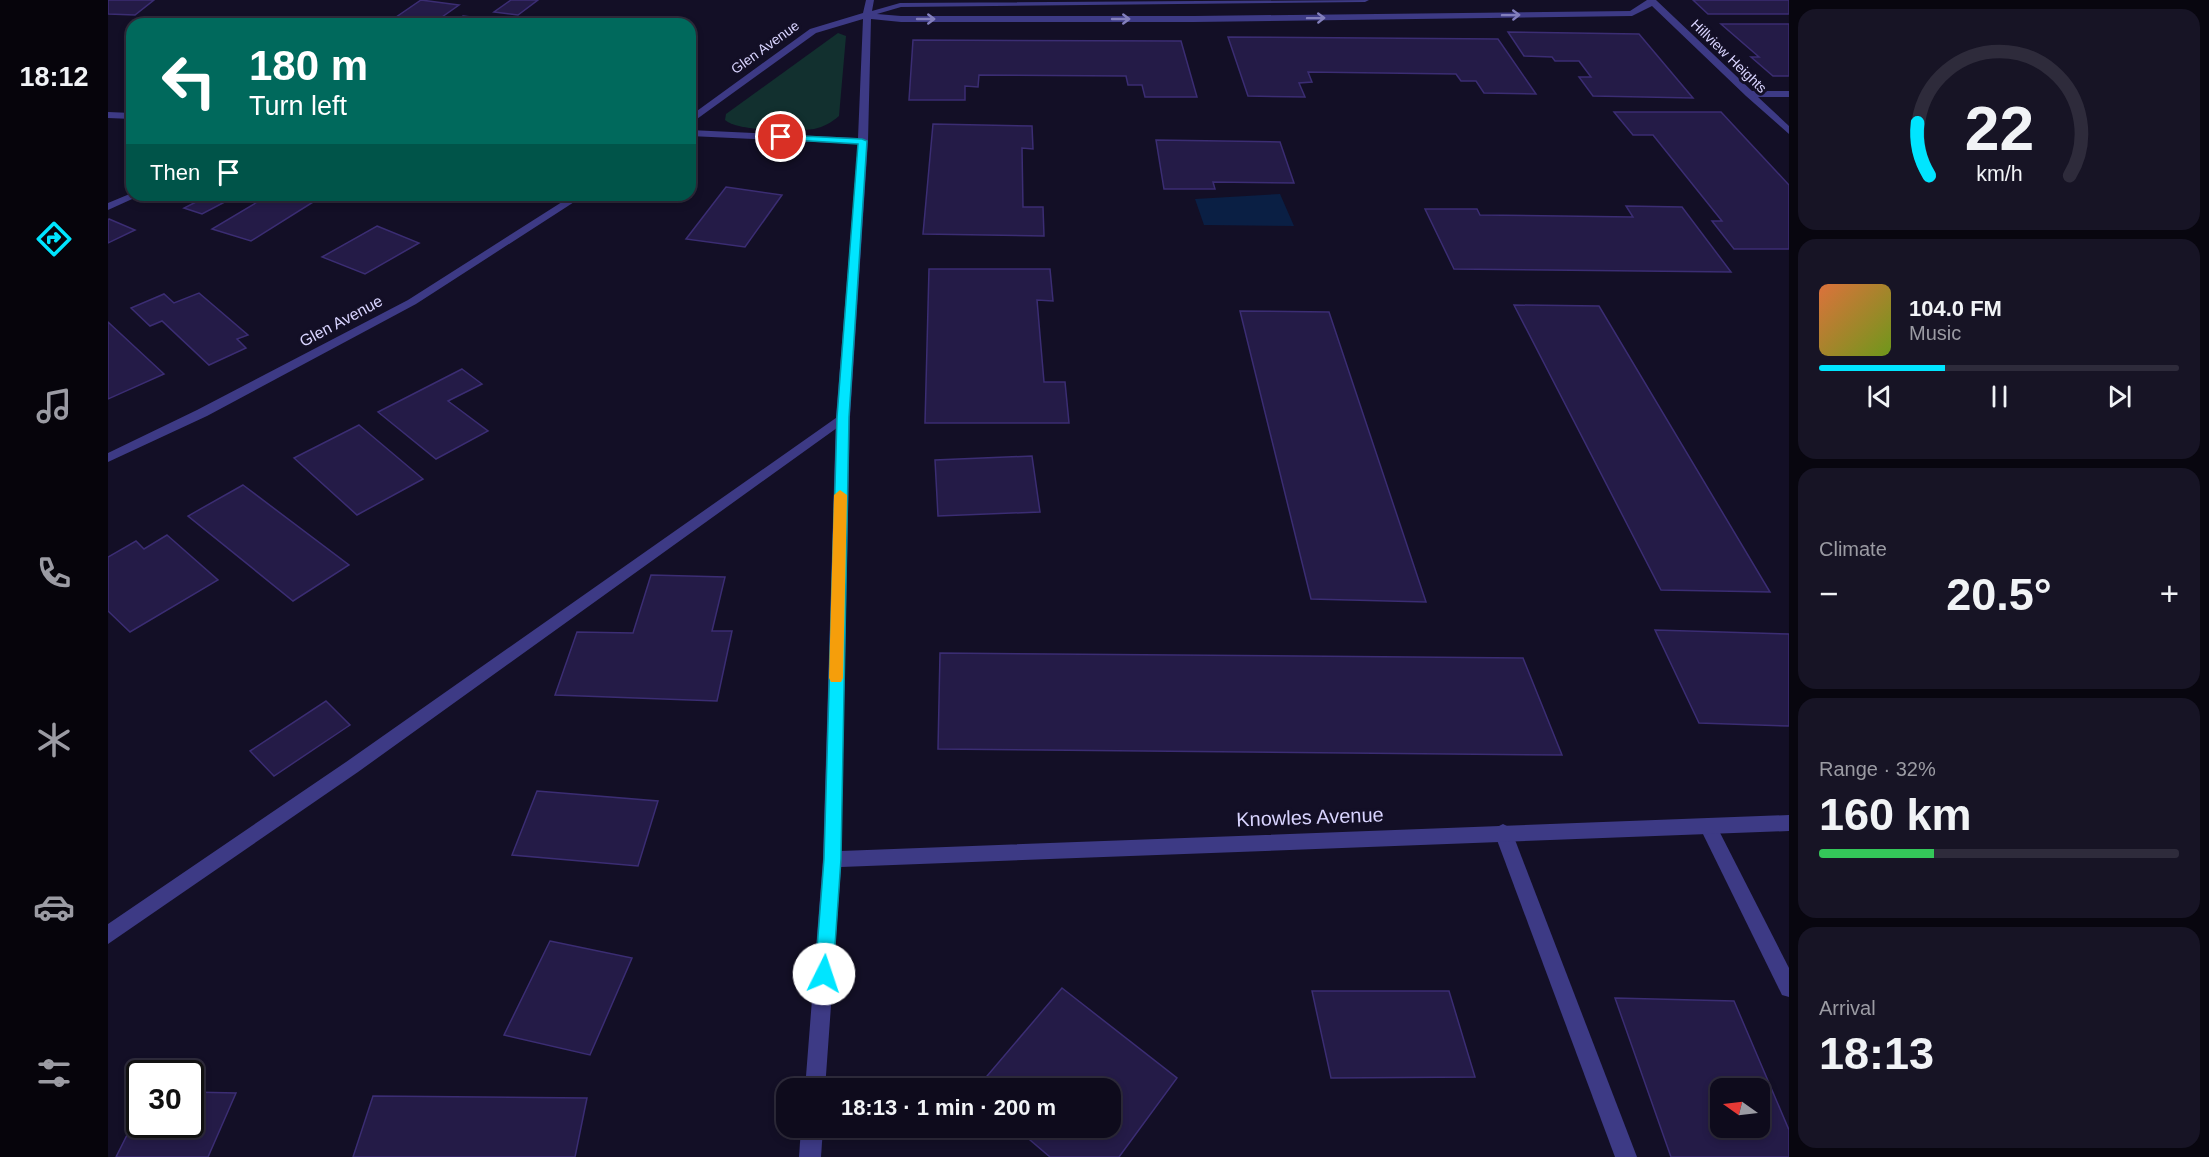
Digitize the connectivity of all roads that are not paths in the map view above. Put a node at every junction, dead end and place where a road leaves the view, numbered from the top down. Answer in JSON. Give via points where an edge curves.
{"nodes":[{"id":1,"x":870,"y":0,"type":"edge"},
{"id":2,"x":1365,"y":0,"type":"edge"},
{"id":3,"x":1636,"y":0,"type":"edge"},
{"id":4,"x":1652,"y":1,"type":"edge"},
{"id":5,"x":867,"y":16,"type":"junction"},
{"id":6,"x":1749,"y":94,"type":"junction"},
{"id":7,"x":1789,"y":94,"type":"edge"},
{"id":8,"x":108,"y":115,"type":"edge"},
{"id":9,"x":126,"y":116,"type":"edge"},
{"id":10,"x":696,"y":117,"type":"edge"},
{"id":11,"x":1789,"y":131,"type":"edge"},
{"id":12,"x":696,"y":133,"type":"edge"},
{"id":13,"x":862,"y":141,"type":"junction"},
{"id":14,"x":126,"y":199,"type":"edge"},
{"id":15,"x":571,"y":201,"type":"edge"},
{"id":16,"x":108,"y":207,"type":"edge"},
{"id":17,"x":843,"y":417,"type":"junction"},
{"id":18,"x":108,"y":458,"type":"edge"},
{"id":19,"x":1789,"y":823,"type":"edge"},
{"id":20,"x":1708,"y":826,"type":"junction"},
{"id":21,"x":1503,"y":832,"type":"junction"},
{"id":22,"x":832,"y":859,"type":"junction"},
{"id":23,"x":108,"y":935,"type":"edge"},
{"id":24,"x":1789,"y":988,"type":"edge"},
{"id":25,"x":816,"y":1078,"type":"edge"},
{"id":26,"x":811,"y":1138,"type":"edge"},
{"id":27,"x":810,"y":1157,"type":"edge"},
{"id":28,"x":1626,"y":1157,"type":"edge"}],
"edges":[{"from":1,"to":5,"type":"street"},
{"from":2,"to":5,"type":"street","name":"Glen Avenue","via":[[900,5]]},
{"from":3,"to":4,"type":"street"},
{"from":5,"to":4,"type":"street","one_way":true,"via":[[901,20],[1194,20],[1632,13]]},
{"from":4,"to":6,"type":"street","name":"Hillview Heights"},
{"from":5,"to":10,"type":"street","name":"Glen Avenue","via":[[813,31]]},
{"from":5,"to":13,"type":"street"},
{"from":6,"to":7,"type":"street"},
{"from":6,"to":11,"type":"street","name":"Hillview Heights"},
{"from":8,"to":9,"type":"street"},
{"from":12,"to":13,"type":"street"},
{"from":13,"to":17,"type":"street"},
{"from":14,"to":16,"type":"street"},
{"from":15,"to":18,"type":"street","name":"Glen Avenue","via":[[412,302]]},
{"from":17,"to":22,"type":"street"},
{"from":17,"to":23,"type":"street","via":[[362,760]]},
{"from":19,"to":20,"type":"street","name":"Knowles Avenue"},
{"from":20,"to":21,"type":"street","name":"Knowles Avenue"},
{"from":20,"to":24,"type":"street"},
{"from":21,"to":22,"type":"street","name":"Knowles Avenue"},
{"from":21,"to":28,"type":"street"},
{"from":22,"to":25,"type":"street"},
{"from":26,"to":27,"type":"street"}]}
